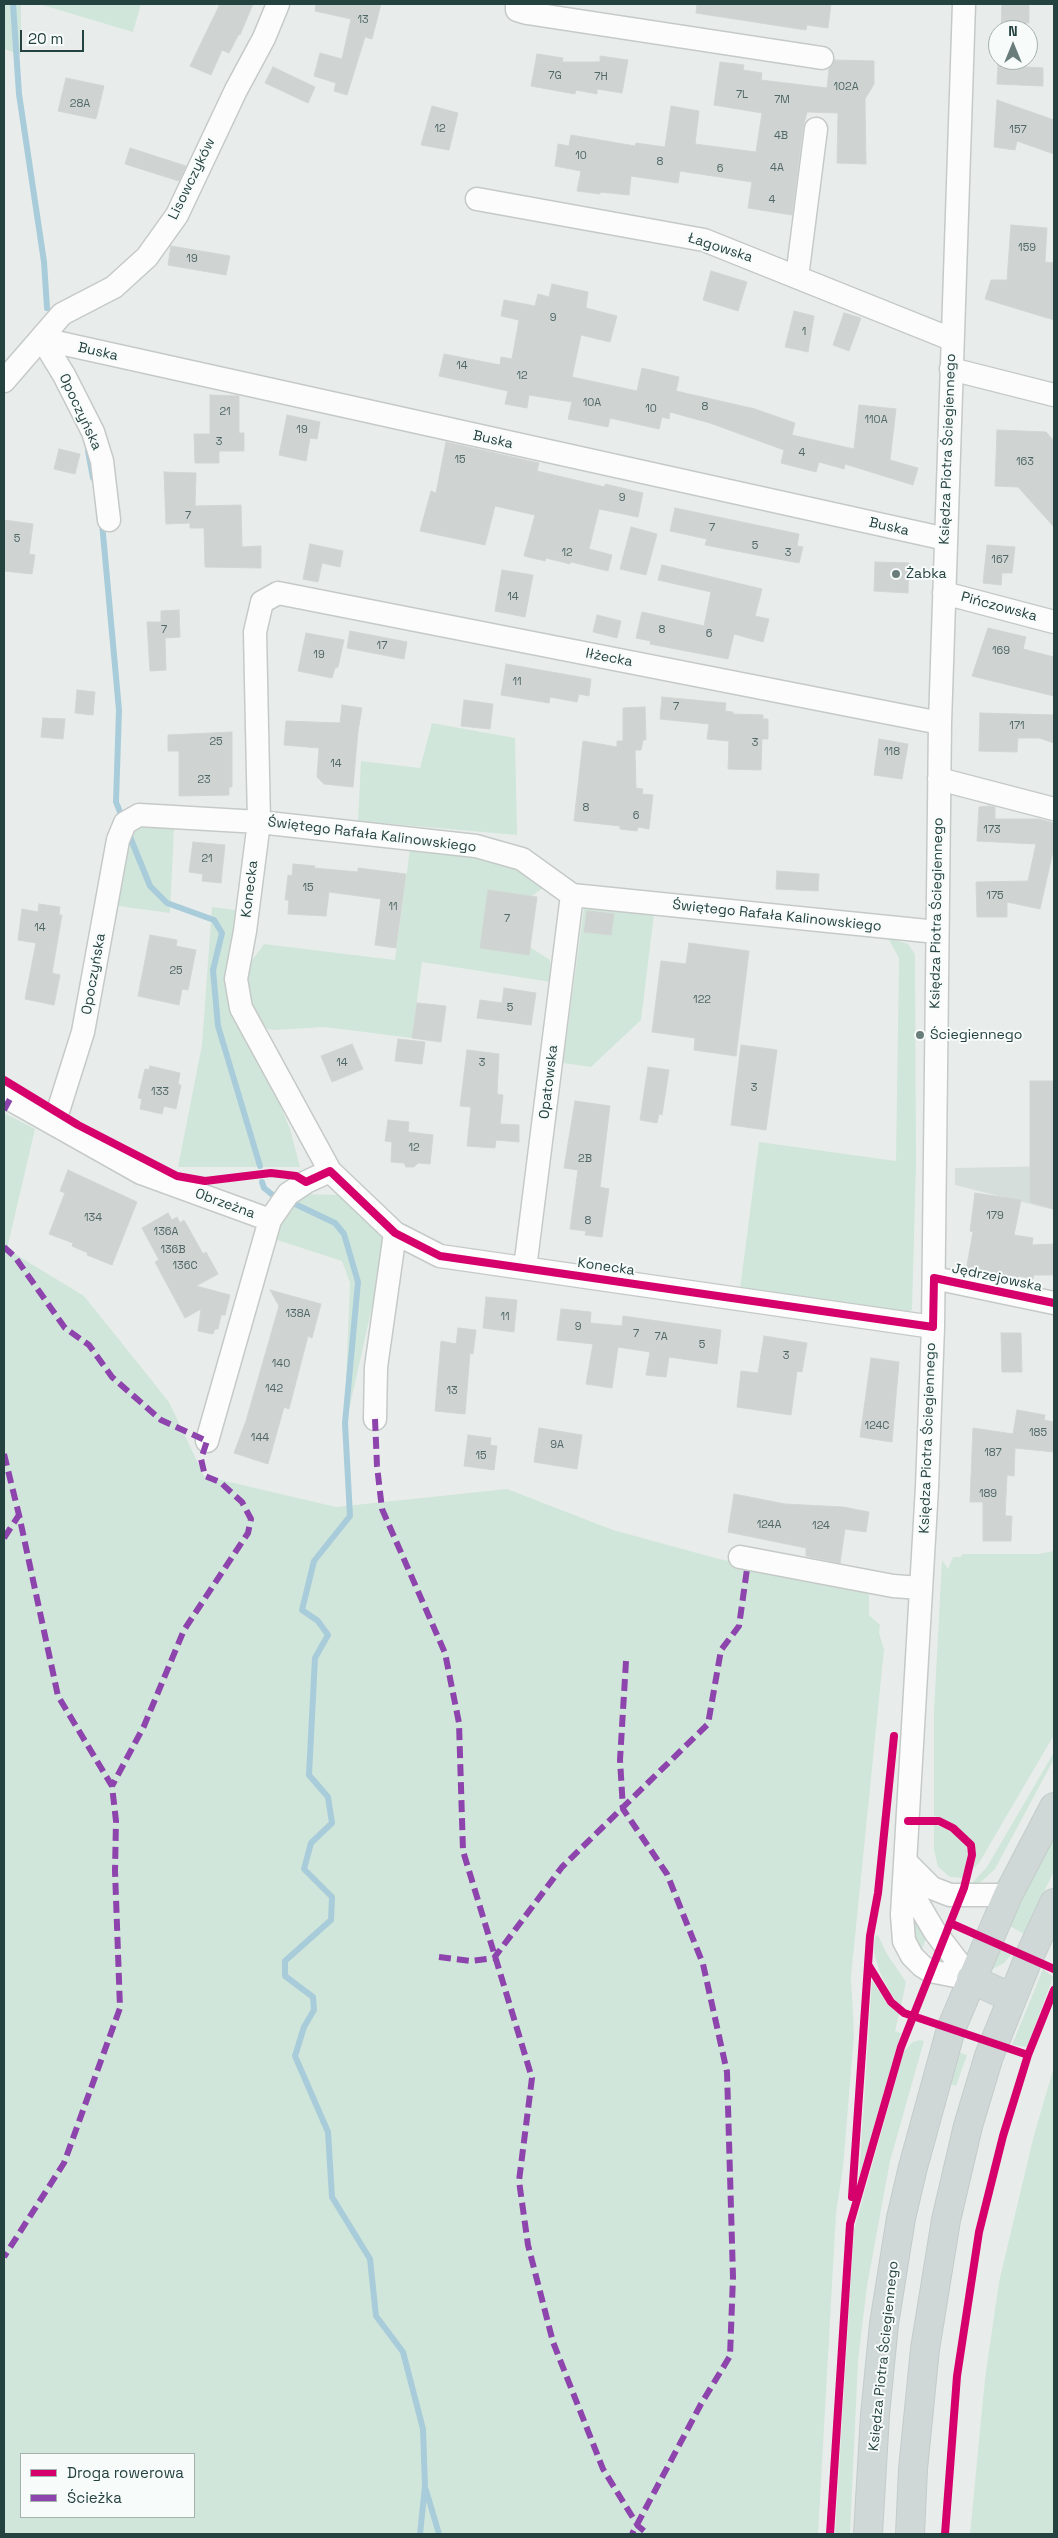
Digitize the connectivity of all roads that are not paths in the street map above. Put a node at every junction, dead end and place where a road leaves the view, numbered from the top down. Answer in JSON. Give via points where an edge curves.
{"nodes":[{"id":1,"x":278,"y":4,"type":"edge"},
{"id":2,"x":517,"y":4,"type":"edge"},
{"id":3,"x":964,"y":4,"type":"edge"},
{"id":4,"x":822,"y":58,"type":"dead end"},
{"id":5,"x":816,"y":129,"type":"dead end"},
{"id":6,"x":477,"y":199,"type":"dead end"},
{"id":7,"x":797,"y":276,"type":"junction"},
{"id":8,"x":42,"y":339,"type":"junction"},
{"id":9,"x":952,"y":339,"type":"junction"},
{"id":10,"x":952,"y":369,"type":"junction"},
{"id":11,"x":4,"y":381,"type":"edge"},
{"id":12,"x":1054,"y":395,"type":"edge"},
{"id":13,"x":110,"y":520,"type":"dead end"},
{"id":14,"x":946,"y":539,"type":"junction"},
{"id":15,"x":278,"y":593,"type":"joint"},
{"id":16,"x":944,"y":593,"type":"junction"},
{"id":17,"x":1054,"y":622,"type":"edge"},
{"id":18,"x":940,"y":723,"type":"junction"},
{"id":19,"x":939,"y":779,"type":"junction"},
{"id":20,"x":1054,"y":809,"type":"edge"},
{"id":21,"x":258,"y":822,"type":"junction"},
{"id":22,"x":125,"y":823,"type":"joint"},
{"id":23,"x":572,"y":896,"type":"junction"},
{"id":24,"x":937,"y":932,"type":"junction"},
{"id":25,"x":4,"y":1096,"type":"edge"},
{"id":26,"x":54,"y":1124,"type":"junction"},
{"id":27,"x":330,"y":1171,"type":"junction"},
{"id":28,"x":270,"y":1220,"type":"junction"},
{"id":29,"x":395,"y":1233,"type":"junction"},
{"id":30,"x":525,"y":1268,"type":"junction"},
{"id":31,"x":934,"y":1278,"type":"junction"},
{"id":32,"x":1054,"y":1303,"type":"edge"},
{"id":33,"x":933,"y":1327,"type":"junction"},
{"id":34,"x":376,"y":1419,"type":"dead end"},
{"id":35,"x":207,"y":1441,"type":"dead end"},
{"id":36,"x":740,"y":1557,"type":"dead end"},
{"id":37,"x":921,"y":1588,"type":"junction"},
{"id":38,"x":1054,"y":1807,"type":"edge"},
{"id":39,"x":906,"y":1872,"type":"junction"},
{"id":40,"x":1008,"y":1895,"type":"junction"},
{"id":41,"x":1054,"y":1903,"type":"edge"},
{"id":42,"x":971,"y":1980,"type":"junction"},
{"id":43,"x":1012,"y":1998,"type":"junction"},
{"id":44,"x":868,"y":2534,"type":"edge"},
{"id":45,"x":910,"y":2534,"type":"edge"}],
"edges":[{"from":1,"to":8,"type":"street","name":"Lisowczyków","via":[[177,215],[147,257],[114,286],[62,314]]},
{"from":2,"to":4,"type":"street","via":[[517,10],[527,12]]},
{"from":3,"to":9,"type":"street","name":"Księdza Piotra Ściegiennego"},
{"from":5,"to":7,"type":"street"},
{"from":6,"to":7,"type":"street","name":"Łagowska","via":[[704,240]]},
{"from":7,"to":9,"type":"street","name":"Łagowska"},
{"from":8,"to":11,"type":"street","name":"Lisowczyków"},
{"from":8,"to":13,"type":"street","name":"Opoczyńska","via":[[93,432],[102,461]]},
{"from":8,"to":14,"type":"street","name":"Buska"},
{"from":9,"to":10,"type":"street","name":"Księdza Piotra Ściegiennego"},
{"from":10,"to":12,"type":"street"},
{"from":10,"to":14,"type":"street","name":"Księdza Piotra Ściegiennego"},
{"from":14,"to":16,"type":"street","name":"Księdza Piotra Ściegiennego"},
{"from":15,"to":18,"type":"street","name":"Iłżecka"},
{"from":15,"to":21,"type":"street","name":"Konecka","via":[[262,602],[255,632]]},
{"from":16,"to":17,"type":"street","name":"Pińczowska"},
{"from":16,"to":18,"type":"street","name":"Księdza Piotra Ściegiennego"},
{"from":18,"to":19,"type":"street","name":"Księdza Piotra Ściegiennego"},
{"from":19,"to":20,"type":"street"},
{"from":19,"to":24,"type":"street","name":"Księdza Piotra Ściegiennego"},
{"from":21,"to":22,"type":"street","name":"Świętego Rafała Kalinowskiego","via":[[139,815]]},
{"from":21,"to":23,"type":"street","name":"Świętego Rafała Kalinowskiego","via":[[476,846],[522,859]]},
{"from":21,"to":27,"type":"street","name":"Konecka","via":[[236,979],[241,1008]]},
{"from":22,"to":26,"type":"street","name":"Opoczyńska","via":[[118,840],[83,1032]]},
{"from":23,"to":24,"type":"street","name":"Świętego Rafała Kalinowskiego"},
{"from":23,"to":30,"type":"street","name":"Opatowska"},
{"from":24,"to":31,"type":"street","name":"Księdza Piotra Ściegiennego"},
{"from":25,"to":26,"type":"street","name":"Obrzeżna"},
{"from":26,"to":28,"type":"street","name":"Obrzeżna","via":[[141,1173]]},
{"from":27,"to":28,"type":"street","via":[[288,1194]]},
{"from":27,"to":29,"type":"street","name":"Konecka"},
{"from":28,"to":35,"type":"street","name":"Obrzeżna"},
{"from":29,"to":30,"type":"street","name":"Konecka","via":[[440,1256]]},
{"from":29,"to":34,"type":"street","via":[[376,1367]]},
{"from":30,"to":33,"type":"street","name":"Konecka"},
{"from":31,"to":32,"type":"street","name":"Jędrzejowska"},
{"from":31,"to":33,"type":"street","name":"Księdza Piotra Ściegiennego"},
{"from":33,"to":37,"type":"street","name":"Księdza Piotra Ściegiennego"},
{"from":36,"to":37,"type":"street","via":[[893,1586]]},
{"from":37,"to":39,"type":"street","name":"Księdza Piotra Ściegiennego"},
{"from":38,"to":40,"type":"main road"},
{"from":39,"to":40,"type":"street","via":[[950,1895]]},
{"from":39,"to":42,"type":"street","via":[[935,1932]]},
{"from":39,"to":42,"type":"street","name":"Księdza Piotra Ściegiennego","via":[[902,1915],[904,1941],[912,1956],[930,1971]]},
{"from":40,"to":42,"type":"main road"},
{"from":41,"to":43,"type":"main road"},
{"from":42,"to":43,"type":"main road"},
{"from":42,"to":44,"type":"main road","name":"Księdza Piotra Ściegiennego","via":[[947,2042],[901,2218],[884,2324]]},
{"from":43,"to":45,"type":"main road","via":[[989,2056],[968,2126],[946,2220],[925,2350]]}]}
